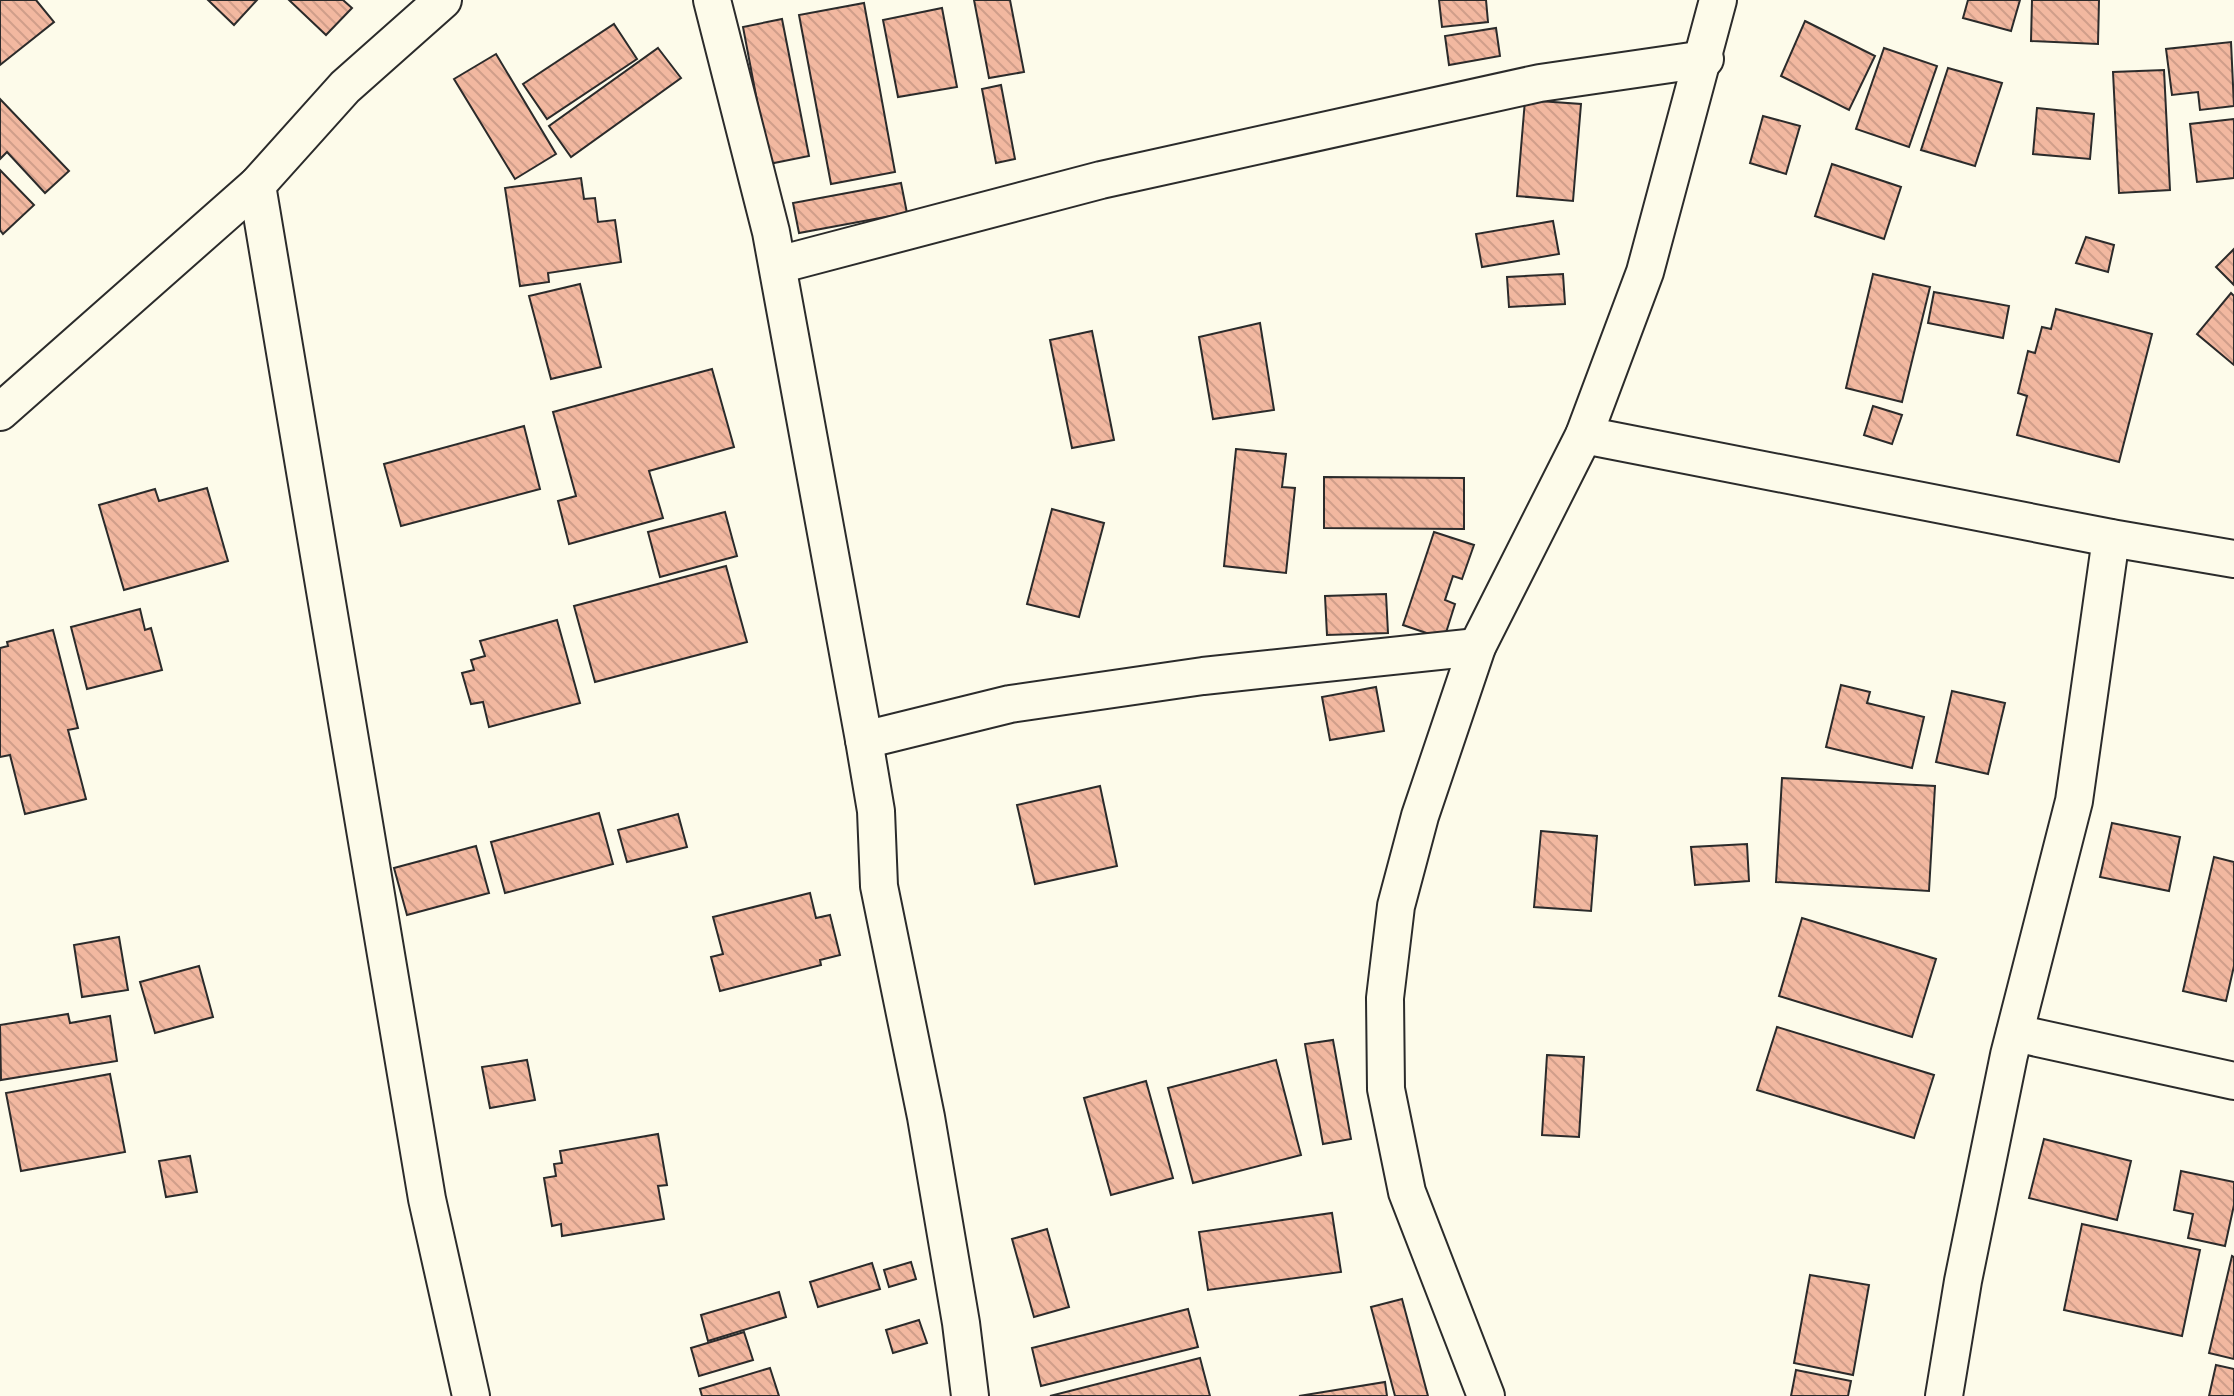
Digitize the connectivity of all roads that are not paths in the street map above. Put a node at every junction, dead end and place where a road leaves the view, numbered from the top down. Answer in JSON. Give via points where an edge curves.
{"nodes":[{"id":1,"x":443,"y":0,"type":"edge"},
{"id":2,"x":712,"y":0,"type":"edge"},
{"id":3,"x":1718,"y":0,"type":"edge"},
{"id":4,"x":1705,"y":59,"type":"junction"},
{"id":5,"x":257,"y":185,"type":"junction"},
{"id":6,"x":778,"y":265,"type":"junction"},
{"id":7,"x":0,"y":412,"type":"edge"},
{"id":8,"x":1584,"y":435,"type":"junction"},
{"id":9,"x":2111,"y":538,"type":"junction"},
{"id":10,"x":2234,"y":559,"type":"edge"},
{"id":11,"x":1477,"y":647,"type":"junction"},
{"id":12,"x":864,"y":740,"type":"junction"},
{"id":13,"x":2015,"y":1033,"type":"junction"},
{"id":14,"x":2234,"y":1081,"type":"edge"},
{"id":15,"x":471,"y":1396,"type":"edge"},
{"id":16,"x":970,"y":1396,"type":"edge"},
{"id":17,"x":1486,"y":1396,"type":"edge"},
{"id":18,"x":1944,"y":1396,"type":"edge"}],
"edges":[{"from":1,"to":5,"type":"street","via":[[345,87]]},
{"from":2,"to":6,"type":"street"},
{"from":3,"to":4,"type":"street"},
{"from":4,"to":6,"type":"street","via":[[1540,83],[1116,176]]},
{"from":4,"to":8,"type":"street","via":[[1645,272]]},
{"from":5,"to":7,"type":"street"},
{"from":5,"to":15,"type":"street","via":[[427,1199]]},
{"from":6,"to":12,"type":"street"},
{"from":8,"to":9,"type":"street"},
{"from":8,"to":11,"type":"street"},
{"from":9,"to":10,"type":"street"},
{"from":9,"to":13,"type":"street","via":[[2074,801]]},
{"from":11,"to":12,"type":"street","via":[[1203,676],[1010,704]]},
{"from":11,"to":17,"type":"street","via":[[1396,906],[1385,998],[1385,1059],[1407,1192]]},
{"from":12,"to":16,"type":"street","via":[[876,811],[879,886],[926,1117]]},
{"from":13,"to":14,"type":"street"},
{"from":13,"to":18,"type":"street"}]}
